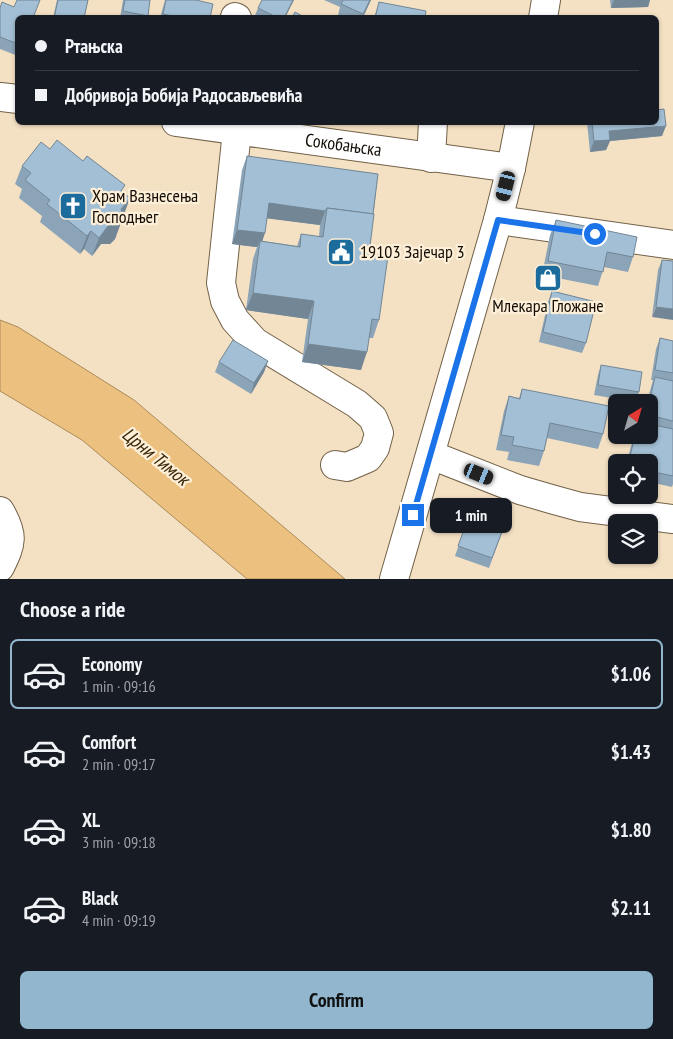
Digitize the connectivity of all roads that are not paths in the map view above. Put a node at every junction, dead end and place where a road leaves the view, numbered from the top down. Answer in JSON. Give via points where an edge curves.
{"nodes":[{"id":1,"x":546,"y":0,"type":"edge"},
{"id":2,"x":544,"y":15,"type":"edge"},
{"id":3,"x":0,"y":97,"type":"edge"},
{"id":4,"x":15,"y":100,"type":"edge"},
{"id":5,"x":195,"y":125,"type":"edge"},
{"id":6,"x":433,"y":125,"type":"edge"},
{"id":7,"x":519,"y":125,"type":"edge"},
{"id":8,"x":238,"y":132,"type":"junction"},
{"id":9,"x":431,"y":158,"type":"junction"},
{"id":10,"x":511,"y":168,"type":"junction"},
{"id":11,"x":498,"y":220,"type":"junction"},
{"id":12,"x":673,"y":245,"type":"edge"},
{"id":13,"x":431,"y":455,"type":"junction"},
{"id":14,"x":335,"y":465,"type":"dead end"},
{"id":15,"x":0,"y":510,"type":"edge"},
{"id":16,"x":673,"y":518,"type":"edge"},
{"id":17,"x":0,"y":567,"type":"edge"},
{"id":18,"x":394,"y":579,"type":"edge"}],
"edges":[{"from":1,"to":2,"type":"street"},
{"from":3,"to":4,"type":"street"},
{"from":5,"to":8,"type":"street","name":"Сокобањска"},
{"from":6,"to":9,"type":"street"},
{"from":7,"to":10,"type":"street"},
{"from":8,"to":9,"type":"street","name":"Сокобањска"},
{"from":8,"to":14,"type":"street","via":[[221,283],[225,301],[235,320],[255,342],[357,404],[373,418],[378,433],[375,448],[368,458],[347,466]]},
{"from":9,"to":10,"type":"street","name":"Сокобањска"},
{"from":10,"to":11,"type":"street"},
{"from":11,"to":12,"type":"street"},
{"from":11,"to":13,"type":"street"},
{"from":13,"to":16,"type":"street","via":[[520,490],[580,507]]},
{"from":13,"to":18,"type":"street"},
{"from":15,"to":17,"type":"street","via":[[11,535]]}]}
